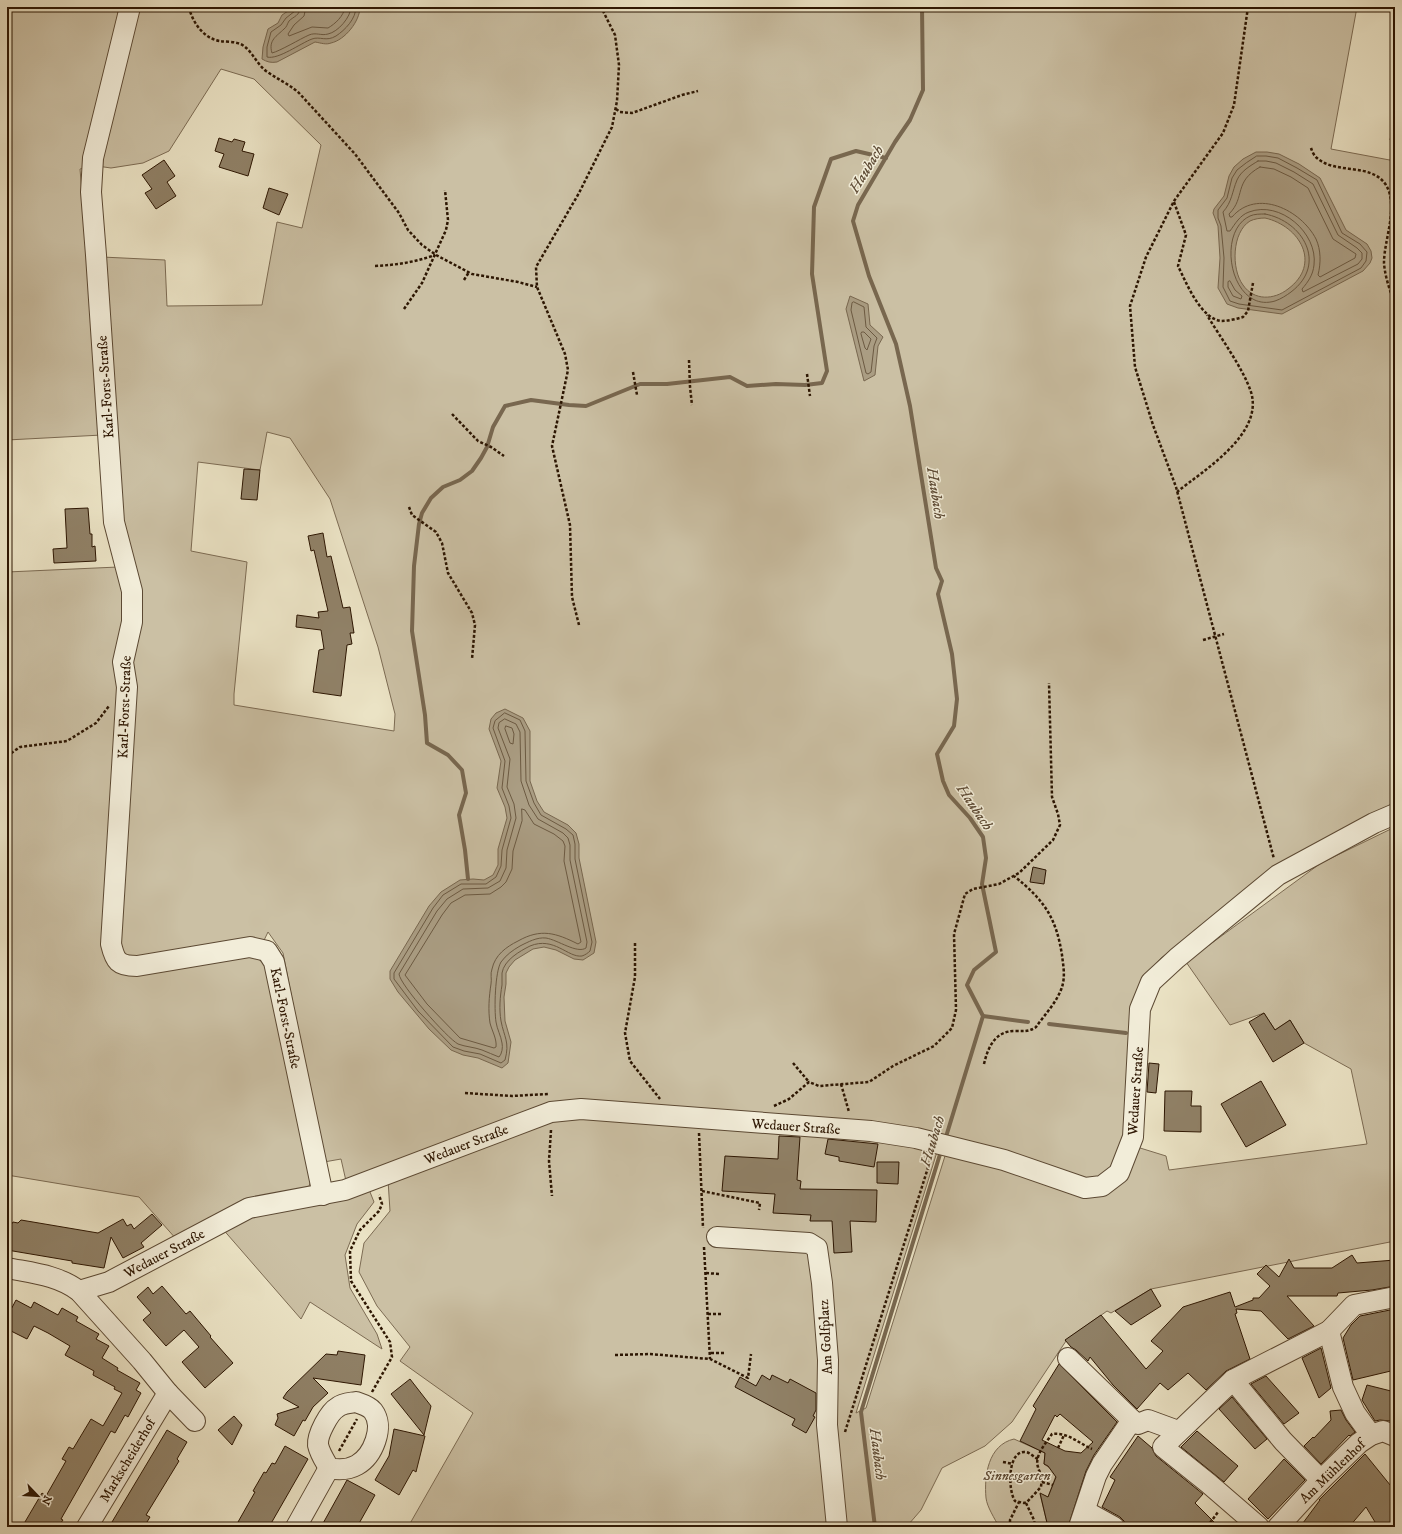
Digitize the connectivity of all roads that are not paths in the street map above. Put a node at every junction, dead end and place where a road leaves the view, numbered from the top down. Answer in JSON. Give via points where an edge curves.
{"nodes":[{"id":1,"x":130,"y":7,"type":"edge"},
{"id":2,"x":1395,"y":814,"type":"edge"},
{"id":3,"x":323,"y":1195,"type":"junction"},
{"id":4,"x":717,"y":1237,"type":"dead end"},
{"id":5,"x":7,"y":1268,"type":"edge"},
{"id":6,"x":79,"y":1291,"type":"junction"},
{"id":7,"x":1395,"y":1297,"type":"edge"},
{"id":8,"x":1329,"y":1331,"type":"junction"},
{"id":9,"x":1068,"y":1358,"type":"dead end"},
{"id":10,"x":1233,"y":1380,"type":"junction"},
{"id":11,"x":168,"y":1393,"type":"junction"},
{"id":12,"x":1132,"y":1420,"type":"junction"},
{"id":13,"x":196,"y":1422,"type":"dead end"},
{"id":14,"x":1178,"y":1432,"type":"junction"},
{"id":15,"x":1371,"y":1435,"type":"junction"},
{"id":16,"x":1395,"y":1436,"type":"edge"},
{"id":17,"x":329,"y":1468,"type":"dead end"},
{"id":18,"x":1321,"y":1480,"type":"junction"},
{"id":19,"x":1082,"y":1519,"type":"edge"},
{"id":20,"x":87,"y":1527,"type":"edge"},
{"id":21,"x":296,"y":1527,"type":"edge"},
{"id":22,"x":837,"y":1527,"type":"edge"},
{"id":23,"x":1114,"y":1527,"type":"edge"},
{"id":24,"x":1259,"y":1527,"type":"edge"},
{"id":25,"x":1278,"y":1527,"type":"edge"}],
"edges":[{"from":1,"to":3,"type":"street","name":"Karl-Forst-Straße","via":[[93,158],[90,192],[114,522],[132,590],[132,622],[123,662],[127,687],[111,944],[114,958],[124,966],[250,947],[267,951],[274,962]]},
{"from":2,"to":3,"type":"street","name":"Wedauer Straße","via":[[1278,875],[1151,982],[1140,1009],[1133,1137],[1118,1173],[1102,1186],[1085,1188],[1004,1160],[901,1136],[855,1130],[581,1109],[553,1103],[374,1179]]},
{"from":3,"to":6,"type":"street","name":"Wedauer Straße","via":[[249,1208],[109,1282]]},
{"from":4,"to":22,"type":"street","name":"Am Golfplatz","via":[[808,1243],[817,1248],[828,1360],[826,1425]]},
{"from":5,"to":6,"type":"street","via":[[45,1275],[70,1284]]},
{"from":6,"to":11,"type":"street"},
{"from":7,"to":8,"type":"street","via":[[1354,1305]]},
{"from":8,"to":10,"type":"street"},
{"from":8,"to":15,"type":"street","via":[[1343,1387],[1355,1413]]},
{"from":9,"to":12,"type":"street"},
{"from":10,"to":14,"type":"street"},
{"from":10,"to":18,"type":"street","via":[[1283,1441]]},
{"from":11,"to":13,"type":"street"},
{"from":11,"to":20,"type":"street","name":"Markscheiderhof"},
{"from":12,"to":14,"type":"street","via":[[1138,1424],[1148,1420]]},
{"from":12,"to":19,"type":"street","via":[[1096,1476]]},
{"from":14,"to":24,"type":"street","via":[[1163,1446]]},
{"from":15,"to":16,"type":"street","via":[[1383,1431]]},
{"from":15,"to":18,"type":"street","name":"Am Mühlenhof","via":[[1359,1443]]},
{"from":17,"to":21,"type":"street"},
{"from":18,"to":25,"type":"street","name":"Am Mühlenhof"},
{"from":19,"to":23,"type":"street"}]}
